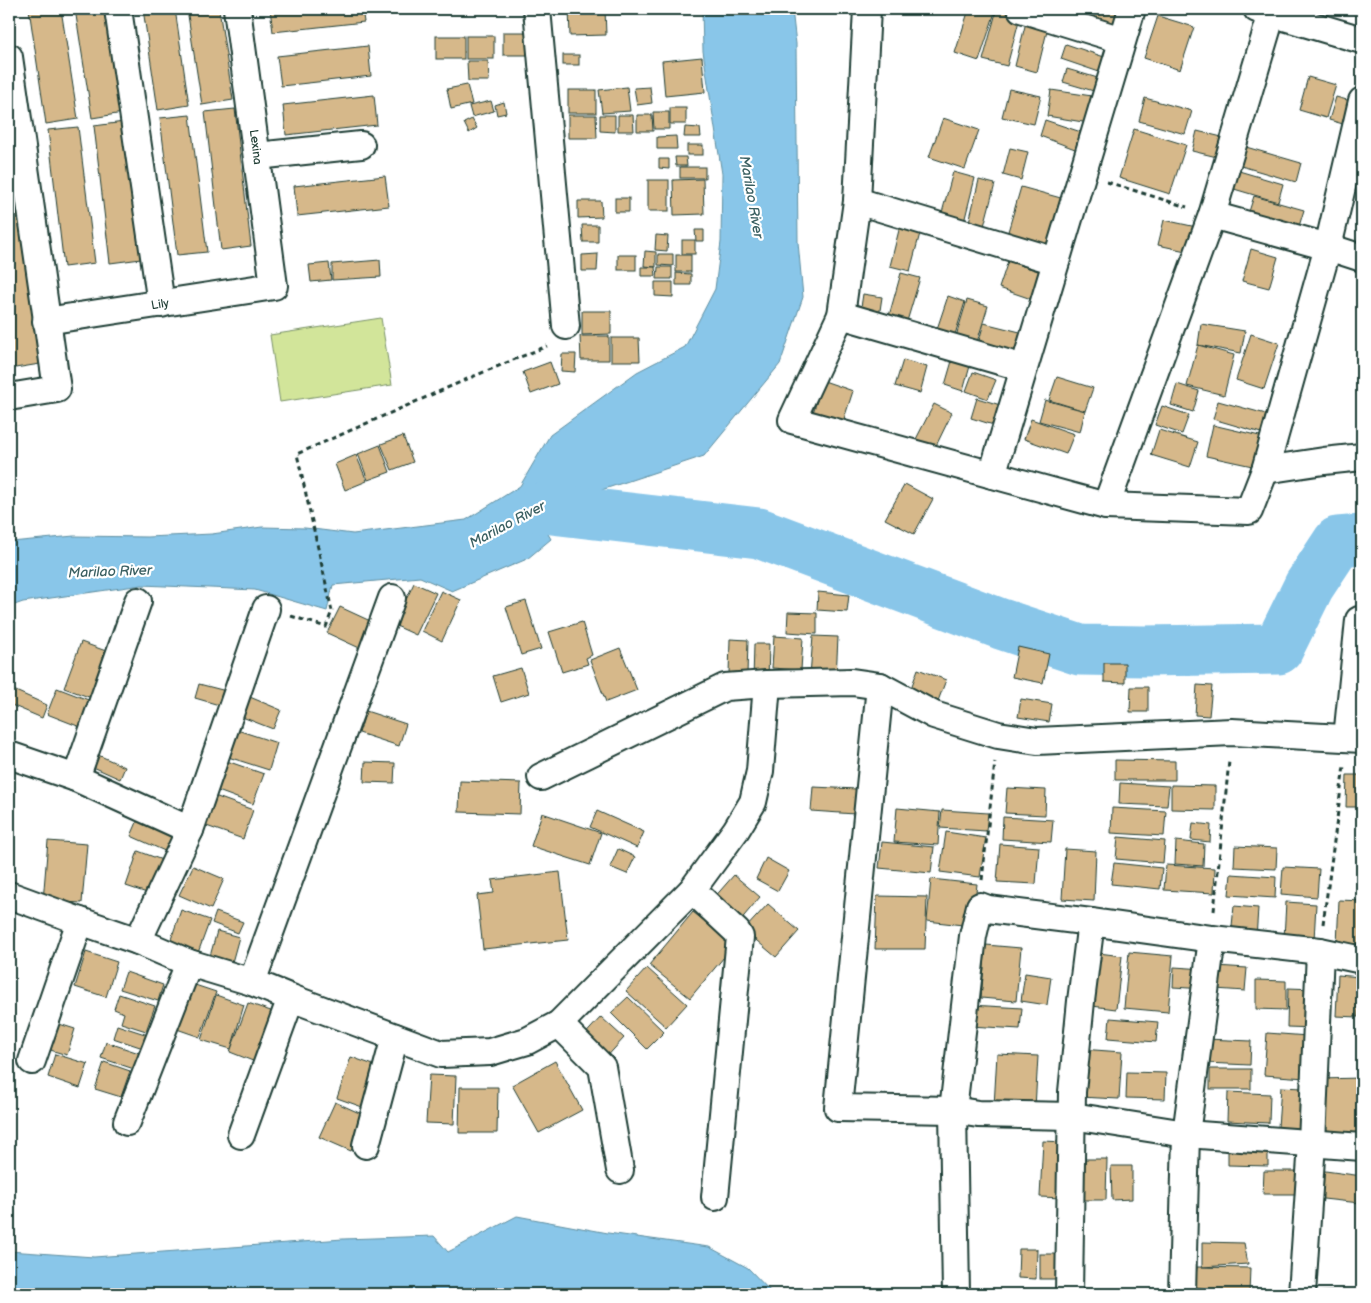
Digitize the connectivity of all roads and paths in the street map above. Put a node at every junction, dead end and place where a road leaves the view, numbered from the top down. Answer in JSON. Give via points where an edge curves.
{"nodes":[{"id":1,"x":118,"y":9,"type":"edge"},
{"id":2,"x":237,"y":9,"type":"edge"},
{"id":3,"x":537,"y":9,"type":"edge"},
{"id":4,"x":867,"y":9,"type":"edge"},
{"id":5,"x":1021,"y":9,"type":"edge"},
{"id":6,"x":1132,"y":9,"type":"edge"},
{"id":7,"x":1264,"y":11,"type":"edge"},
{"id":8,"x":1122,"y":40,"type":"junction"},
{"id":9,"x":1362,"y":40,"type":"edge"},
{"id":10,"x":9,"y":57,"type":"edge"},
{"id":11,"x":1362,"y":102,"type":"edge"},
{"id":12,"x":361,"y":145,"type":"dead end"},
{"id":13,"x":257,"y":156,"type":"junction"},
{"id":14,"x":1082,"y":174,"type":"junction"},
{"id":15,"x":857,"y":201,"type":"junction"},
{"id":16,"x":1212,"y":215,"type":"junction"},
{"id":17,"x":1328,"y":247,"type":"junction"},
{"id":18,"x":1362,"y":258,"type":"edge"},
{"id":19,"x":1056,"y":261,"type":"junction"},
{"id":20,"x":274,"y":286,"type":"joint"},
{"id":21,"x":161,"y":304,"type":"junction"},
{"id":22,"x":841,"y":315,"type":"junction"},
{"id":23,"x":46,"y":321,"type":"junction"},
{"id":24,"x":566,"y":326,"type":"joint"},
{"id":25,"x":1024,"y":368,"type":"junction"},
{"id":26,"x":9,"y":397,"type":"edge"},
{"id":27,"x":1362,"y":457,"type":"edge"},
{"id":28,"x":1264,"y":470,"type":"junction"},
{"id":29,"x":992,"y":475,"type":"junction"},
{"id":30,"x":1106,"y":506,"type":"junction"},
{"id":31,"x":392,"y":598,"type":"dead end"},
{"id":32,"x":138,"y":601,"type":"dead end"},
{"id":33,"x":266,"y":609,"type":"joint"},
{"id":34,"x":1359,"y":620,"type":"dead end"},
{"id":35,"x":767,"y":684,"type":"junction"},
{"id":36,"x":880,"y":686,"type":"junction"},
{"id":37,"x":1232,"y":732,"type":"junction"},
{"id":38,"x":1355,"y":739,"type":"edge"},
{"id":39,"x":9,"y":755,"type":"edge"},
{"id":40,"x":542,"y":776,"type":"dead end"},
{"id":41,"x":76,"y":778,"type":"junction"},
{"id":42,"x":994,"y":778,"type":"dead end"},
{"id":43,"x":190,"y":830,"type":"junction"},
{"id":44,"x":692,"y":890,"type":"junction"},
{"id":45,"x":9,"y":895,"type":"edge"},
{"id":46,"x":980,"y":906,"type":"junction"},
{"id":47,"x":80,"y":921,"type":"junction"},
{"id":48,"x":1091,"y":922,"type":"junction"},
{"id":49,"x":1212,"y":939,"type":"junction"},
{"id":50,"x":138,"y":941,"type":"junction"},
{"id":51,"x":1320,"y":951,"type":"junction"},
{"id":52,"x":1362,"y":960,"type":"edge"},
{"id":53,"x":189,"y":963,"type":"junction"},
{"id":54,"x":252,"y":982,"type":"junction"},
{"id":55,"x":291,"y":998,"type":"junction"},
{"id":56,"x":559,"y":1024,"type":"junction"},
{"id":57,"x":395,"y":1037,"type":"junction"},
{"id":58,"x":32,"y":1061,"type":"dead end"},
{"id":59,"x":954,"y":1110,"type":"junction"},
{"id":60,"x":1072,"y":1116,"type":"junction"},
{"id":61,"x":127,"y":1122,"type":"dead end"},
{"id":62,"x":1186,"y":1134,"type":"junction"},
{"id":63,"x":241,"y":1136,"type":"dead end"},
{"id":64,"x":1312,"y":1143,"type":"junction"},
{"id":65,"x":366,"y":1144,"type":"dead end"},
{"id":66,"x":1362,"y":1147,"type":"edge"},
{"id":67,"x":620,"y":1170,"type":"dead end"},
{"id":68,"x":715,"y":1197,"type":"dead end"},
{"id":69,"x":956,"y":1294,"type":"edge"},
{"id":70,"x":1069,"y":1294,"type":"edge"},
{"id":71,"x":1182,"y":1294,"type":"edge"},
{"id":72,"x":1302,"y":1294,"type":"edge"}],
"edges":[{"from":1,"to":21,"type":"street"},
{"from":2,"to":13,"type":"street","name":"Lexina"},
{"from":3,"to":24,"type":"street"},
{"from":4,"to":15,"type":"street"},
{"from":5,"to":8,"type":"street"},
{"from":6,"to":8,"type":"street"},
{"from":7,"to":9,"type":"street"},
{"from":7,"to":16,"type":"street"},
{"from":8,"to":14,"type":"street"},
{"from":10,"to":23,"type":"street"},
{"from":11,"to":17,"type":"street"},
{"from":12,"to":13,"type":"street"},
{"from":13,"to":20,"type":"street","name":"Lexina"},
{"from":14,"to":16,"type":"path"},
{"from":14,"to":19,"type":"street"},
{"from":15,"to":19,"type":"street"},
{"from":15,"to":22,"type":"street"},
{"from":16,"to":17,"type":"street"},
{"from":16,"to":30,"type":"street"},
{"from":17,"to":18,"type":"street"},
{"from":17,"to":28,"type":"street"},
{"from":19,"to":25,"type":"street"},
{"from":20,"to":21,"type":"street","name":"Lily"},
{"from":21,"to":23,"type":"street","name":"Lily"},
{"from":22,"to":25,"type":"street"},
{"from":22,"to":29,"type":"street","via":[[792,420]]},
{"from":23,"to":26,"type":"street","via":[[56,389]]},
{"from":24,"to":33,"type":"path","via":[[561,341],[297,454],[332,611],[326,627]]},
{"from":25,"to":29,"type":"street"},
{"from":27,"to":28,"type":"street"},
{"from":28,"to":30,"type":"street","via":[[1249,511]]},
{"from":29,"to":30,"type":"street"},
{"from":31,"to":54,"type":"street"},
{"from":32,"to":41,"type":"street"},
{"from":33,"to":43,"type":"street"},
{"from":34,"to":38,"type":"street"},
{"from":35,"to":36,"type":"street","via":[[852,682]]},
{"from":35,"to":40,"type":"street","via":[[725,687]]},
{"from":35,"to":44,"type":"street","via":[[760,771],[753,802]]},
{"from":36,"to":37,"type":"street","via":[[934,715],[998,735],[1037,741]]},
{"from":36,"to":59,"type":"street","via":[[838,1108]]},
{"from":37,"to":38,"type":"street"},
{"from":37,"to":49,"type":"path"},
{"from":38,"to":51,"type":"path"},
{"from":39,"to":41,"type":"street"},
{"from":41,"to":43,"type":"street"},
{"from":42,"to":46,"type":"path"},
{"from":43,"to":50,"type":"street"},
{"from":44,"to":56,"type":"street"},
{"from":44,"to":68,"type":"street","via":[[740,937]]},
{"from":45,"to":47,"type":"street"},
{"from":46,"to":48,"type":"street"},
{"from":46,"to":59,"type":"street","via":[[973,936]]},
{"from":47,"to":50,"type":"street"},
{"from":47,"to":58,"type":"street"},
{"from":48,"to":49,"type":"street"},
{"from":48,"to":60,"type":"street","via":[[1073,1080]]},
{"from":49,"to":51,"type":"street"},
{"from":49,"to":62,"type":"street"},
{"from":50,"to":53,"type":"street"},
{"from":51,"to":52,"type":"street"},
{"from":51,"to":64,"type":"street"},
{"from":53,"to":54,"type":"street"},
{"from":53,"to":61,"type":"street"},
{"from":54,"to":55,"type":"street"},
{"from":55,"to":57,"type":"street"},
{"from":55,"to":63,"type":"street"},
{"from":56,"to":57,"type":"street","via":[[527,1041],[490,1052],[441,1054]]},
{"from":56,"to":67,"type":"street","via":[[602,1067]]},
{"from":57,"to":65,"type":"street"},
{"from":59,"to":60,"type":"street","via":[[978,1114]]},
{"from":59,"to":69,"type":"street"},
{"from":60,"to":62,"type":"street"},
{"from":60,"to":70,"type":"street"},
{"from":62,"to":64,"type":"street"},
{"from":62,"to":71,"type":"street"},
{"from":64,"to":66,"type":"street"},
{"from":64,"to":72,"type":"street"}]}
